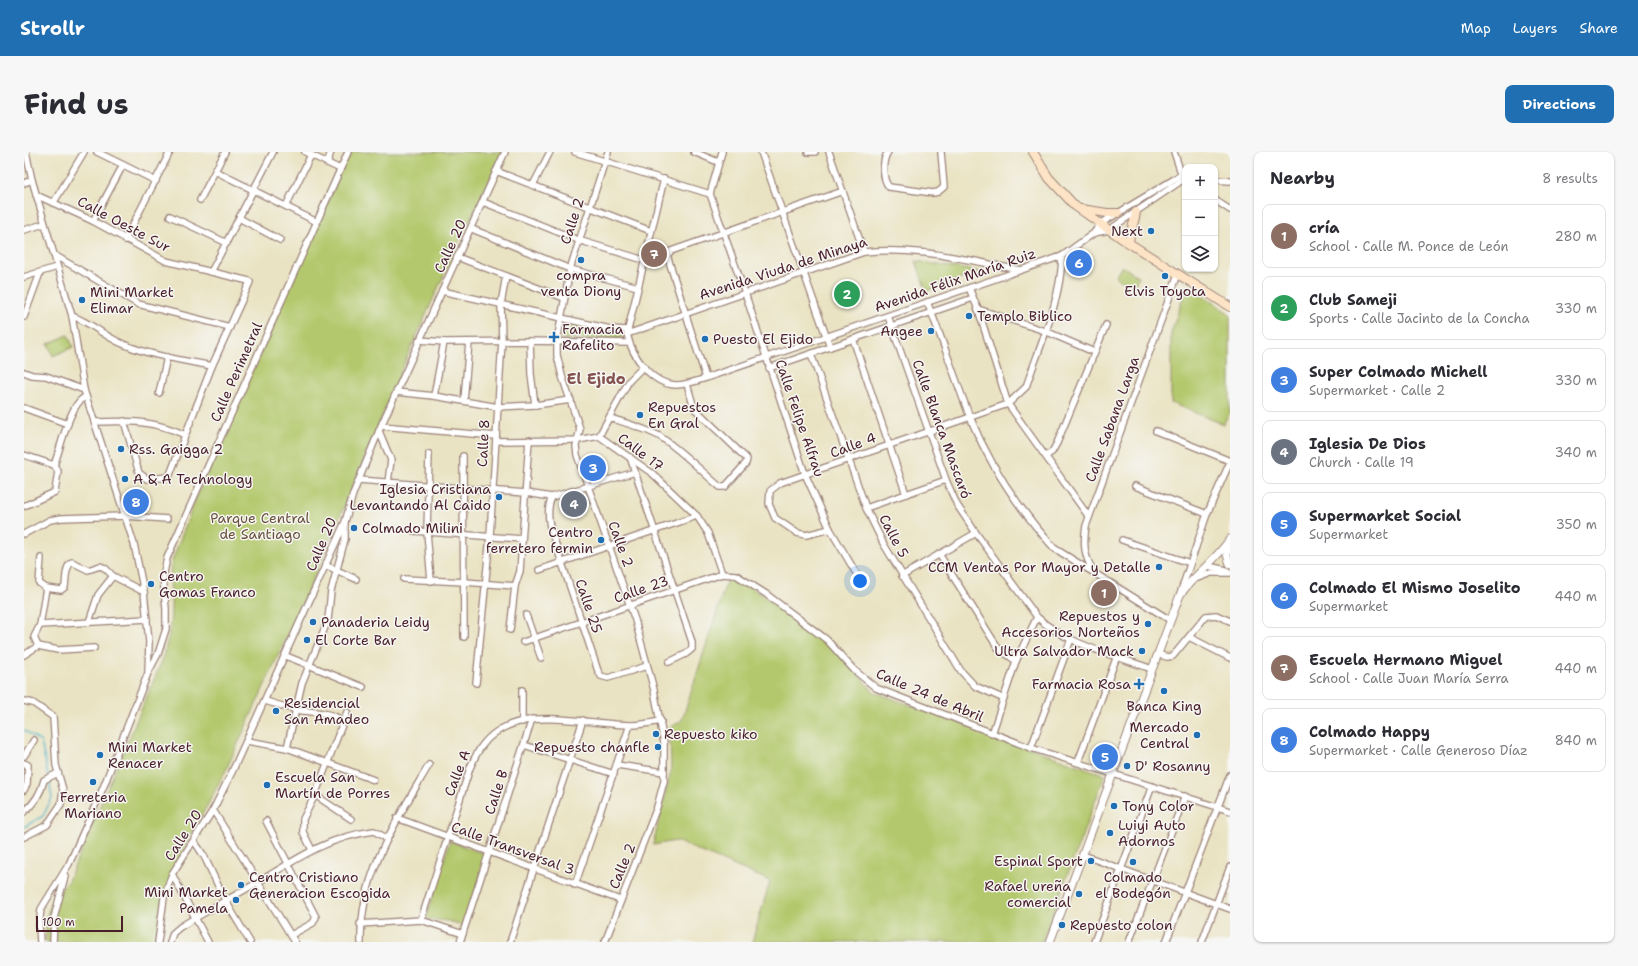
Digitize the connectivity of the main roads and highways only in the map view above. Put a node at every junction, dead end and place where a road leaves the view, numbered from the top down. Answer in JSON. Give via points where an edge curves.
{"nodes":[{"id":1,"x":1033,"y":152,"type":"edge"},
{"id":2,"x":1080,"y":209,"type":"junction"},
{"id":3,"x":1136,"y":212,"type":"road end"},
{"id":4,"x":1118,"y":213,"type":"road end"},
{"id":5,"x":1129,"y":243,"type":"junction"},
{"id":6,"x":1230,"y":307,"type":"edge"}],
"edges":[{"from":1,"to":2,"type":"main road","via":[[1053,184]]},
{"from":2,"to":4,"type":"main road"},
{"from":2,"to":5,"type":"main road"},
{"from":3,"to":5,"type":"main road"},
{"from":5,"to":6,"type":"main road"}]}
